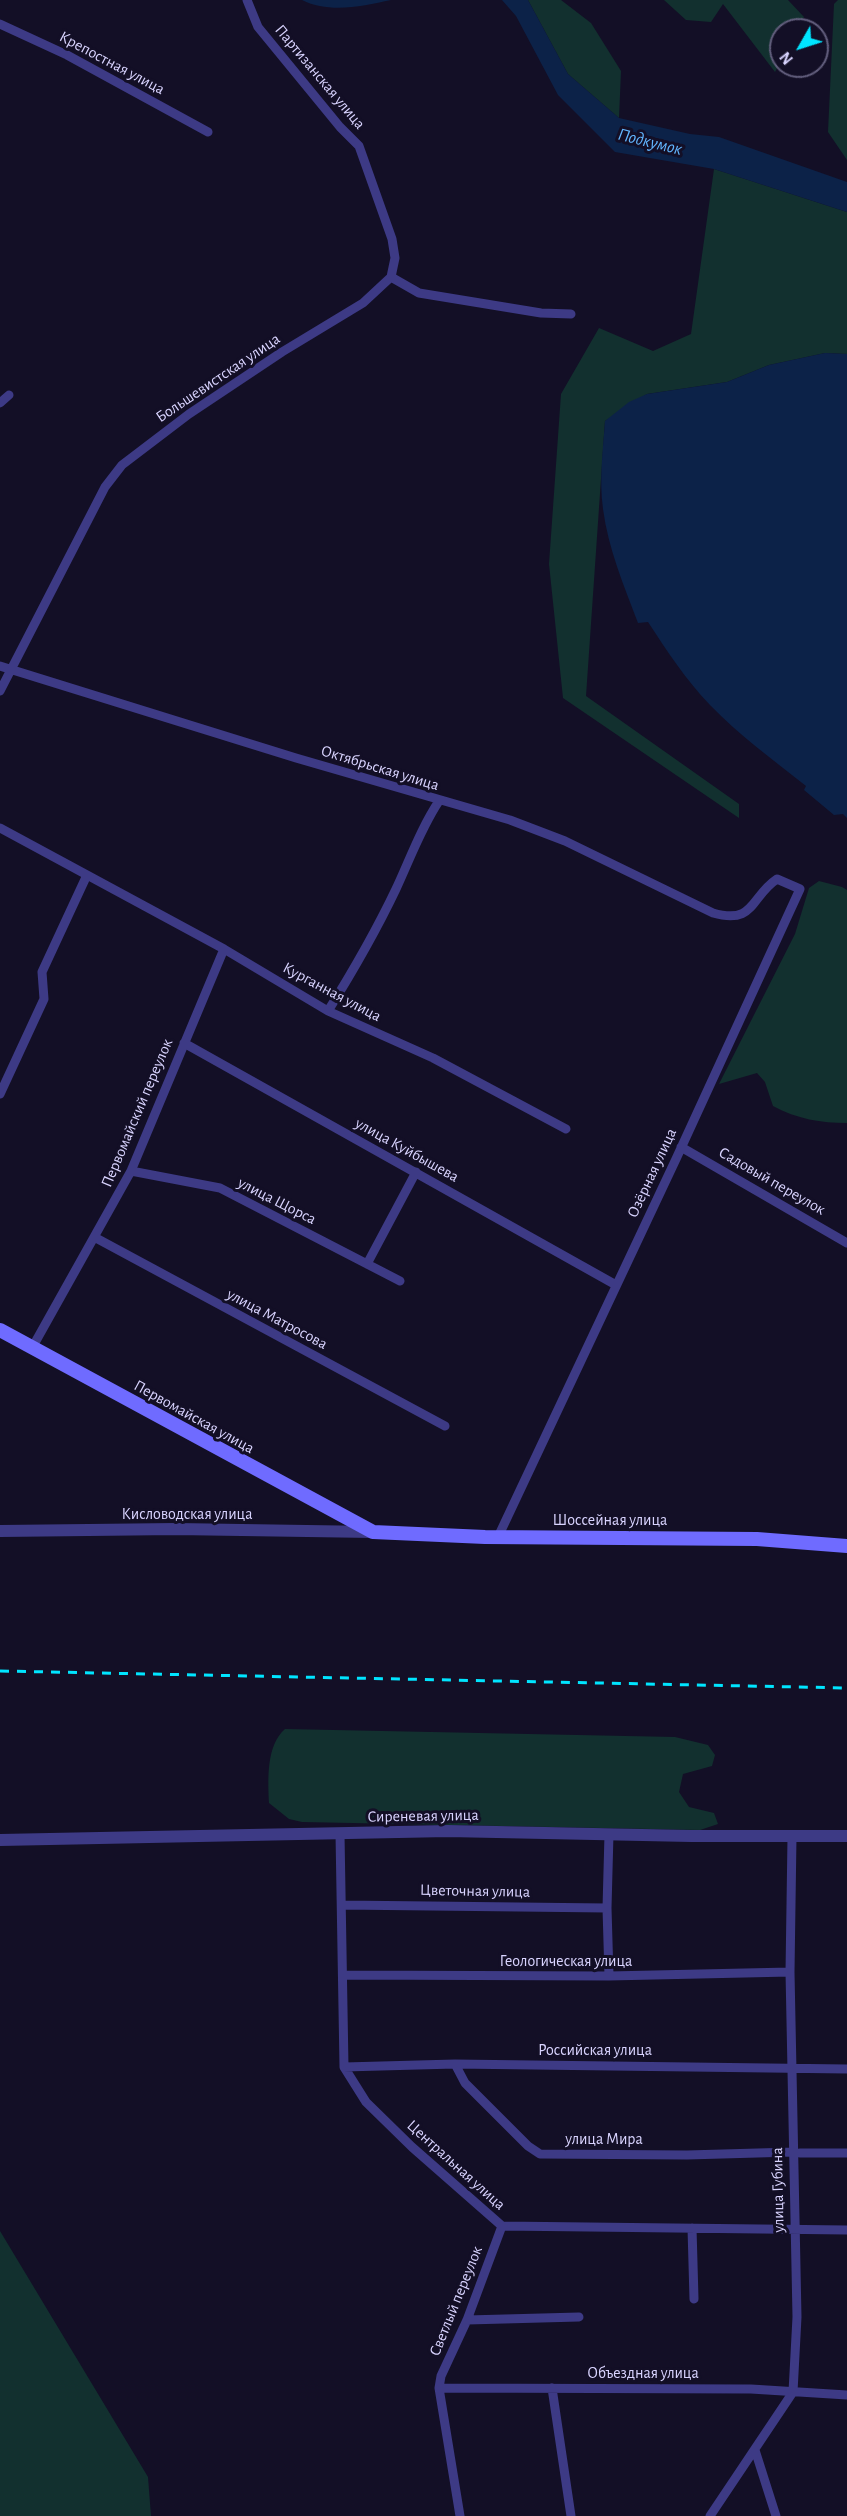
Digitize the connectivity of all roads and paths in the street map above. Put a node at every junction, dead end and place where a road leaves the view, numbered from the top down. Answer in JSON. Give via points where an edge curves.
{"nodes":[{"id":1,"x":247,"y":0,"type":"edge"},
{"id":2,"x":0,"y":24,"type":"edge"},
{"id":3,"x":208,"y":132,"type":"dead end"},
{"id":4,"x":392,"y":278,"type":"junction"},
{"id":5,"x":570,"y":314,"type":"dead end"},
{"id":6,"x":9,"y":395,"type":"dead end"},
{"id":7,"x":0,"y":403,"type":"edge"},
{"id":8,"x":5,"y":668,"type":"edge"},
{"id":9,"x":0,"y":691,"type":"edge"},
{"id":10,"x":440,"y":801,"type":"junction"},
{"id":11,"x":0,"y":828,"type":"edge"},
{"id":12,"x":87,"y":875,"type":"junction"},
{"id":13,"x":742,"y":914,"type":"joint"},
{"id":14,"x":224,"y":949,"type":"junction"},
{"id":15,"x":328,"y":1011,"type":"junction"},
{"id":16,"x":184,"y":1043,"type":"junction"},
{"id":17,"x":0,"y":1094,"type":"edge"},
{"id":18,"x":566,"y":1129,"type":"dead end"},
{"id":19,"x":681,"y":1147,"type":"junction"},
{"id":20,"x":131,"y":1172,"type":"junction"},
{"id":21,"x":416,"y":1172,"type":"junction"},
{"id":22,"x":96,"y":1238,"type":"junction"},
{"id":23,"x":847,"y":1243,"type":"edge"},
{"id":24,"x":367,"y":1264,"type":"junction"},
{"id":25,"x":400,"y":1281,"type":"dead end"},
{"id":26,"x":616,"y":1285,"type":"junction"},
{"id":27,"x":0,"y":1330,"type":"edge"},
{"id":28,"x":32,"y":1347,"type":"junction"},
{"id":29,"x":445,"y":1426,"type":"dead end"},
{"id":30,"x":0,"y":1531,"type":"edge"},
{"id":31,"x":373,"y":1532,"type":"junction"},
{"id":32,"x":498,"y":1537,"type":"junction"},
{"id":33,"x":847,"y":1546,"type":"edge"},
{"id":34,"x":340,"y":1834,"type":"junction"},
{"id":35,"x":609,"y":1834,"type":"junction"},
{"id":36,"x":847,"y":1836,"type":"edge"},
{"id":37,"x":792,"y":1837,"type":"junction"},
{"id":38,"x":0,"y":1840,"type":"edge"},
{"id":39,"x":342,"y":1905,"type":"junction"},
{"id":40,"x":607,"y":1908,"type":"junction"},
{"id":41,"x":790,"y":1972,"type":"junction"},
{"id":42,"x":343,"y":1975,"type":"junction"},
{"id":43,"x":609,"y":1976,"type":"junction"},
{"id":44,"x":455,"y":2064,"type":"junction"},
{"id":45,"x":344,"y":2067,"type":"junction"},
{"id":46,"x":791,"y":2067,"type":"junction"},
{"id":47,"x":847,"y":2069,"type":"edge"},
{"id":48,"x":796,"y":2153,"type":"junction"},
{"id":49,"x":847,"y":2153,"type":"edge"},
{"id":50,"x":502,"y":2226,"type":"junction"},
{"id":51,"x":692,"y":2228,"type":"junction"},
{"id":52,"x":794,"y":2230,"type":"junction"},
{"id":53,"x":847,"y":2230,"type":"edge"},
{"id":54,"x":694,"y":2299,"type":"dead end"},
{"id":55,"x":579,"y":2318,"type":"dead end"},
{"id":56,"x":467,"y":2320,"type":"junction"},
{"id":57,"x":439,"y":2388,"type":"junction"},
{"id":58,"x":552,"y":2388,"type":"junction"},
{"id":59,"x":793,"y":2392,"type":"junction"},
{"id":60,"x":847,"y":2396,"type":"edge"},
{"id":61,"x":755,"y":2450,"type":"junction"},
{"id":62,"x":460,"y":2516,"type":"edge"},
{"id":63,"x":571,"y":2516,"type":"edge"},
{"id":64,"x":710,"y":2516,"type":"edge"},
{"id":65,"x":776,"y":2516,"type":"edge"}],
"edges":[{"from":1,"to":4,"type":"street","name":"Партизанская улица","via":[[258,27],[359,146],[392,239]]},
{"from":2,"to":3,"type":"street","name":"Крепостная улица","via":[[67,55]]},
{"from":4,"to":5,"type":"street","via":[[419,293]]},
{"from":4,"to":8,"type":"street","name":"Большевистская улица","via":[[363,303],[189,414],[122,465],[105,488]]},
{"from":6,"to":7,"type":"street"},
{"from":8,"to":9,"type":"street","name":"Большевистская улица"},
{"from":8,"to":10,"type":"street","name":"Октябрьская улица"},
{"from":10,"to":13,"type":"street","name":"Октябрьская улица","via":[[510,820],[565,841],[713,913],[734,917]]},
{"from":10,"to":15,"type":"street","via":[[426,820],[369,945]]},
{"from":11,"to":12,"type":"street","name":"Курганная улица"},
{"from":12,"to":14,"type":"street","name":"Курганная улица"},
{"from":12,"to":17,"type":"street","via":[[42,972],[44,999]]},
{"from":13,"to":19,"type":"street","name":"Озёрная улица","via":[[777,879],[800,889]]},
{"from":14,"to":15,"type":"street","name":"Курганная улица"},
{"from":14,"to":16,"type":"street","name":"Первомайский переулок"},
{"from":15,"to":18,"type":"street","name":"Курганная улица","via":[[433,1058]]},
{"from":16,"to":20,"type":"street","name":"Первомайский переулок"},
{"from":16,"to":21,"type":"street","name":"улица Куйбышева"},
{"from":19,"to":23,"type":"street","name":"Садовый переулок"},
{"from":19,"to":26,"type":"street","name":"Озёрная улица"},
{"from":20,"to":22,"type":"street","name":"Первомайский переулок"},
{"from":20,"to":24,"type":"street","name":"улица Щорса","via":[[220,1188]]},
{"from":21,"to":24,"type":"street"},
{"from":21,"to":26,"type":"street","name":"улица Куйбышева"},
{"from":22,"to":28,"type":"street","name":"Первомайский переулок"},
{"from":22,"to":29,"type":"street","name":"улица Матросова"},
{"from":24,"to":25,"type":"street","name":"улица Щорса"},
{"from":26,"to":32,"type":"street","name":"Озёрная улица"},
{"from":27,"to":28,"type":"main road","name":"Первомайская улица"},
{"from":28,"to":31,"type":"main road","name":"Первомайская улица"},
{"from":30,"to":31,"type":"street","name":"Кисловодская улица"},
{"from":31,"to":32,"type":"main road","name":"Шоссейная улица"},
{"from":32,"to":33,"type":"main road","name":"Шоссейная улица","via":[[757,1539]]},
{"from":34,"to":35,"type":"street","name":"Сиреневая улица"},
{"from":34,"to":38,"type":"street","name":"Сиреневая улица"},
{"from":34,"to":39,"type":"street"},
{"from":35,"to":37,"type":"street","name":"Сиреневая улица"},
{"from":35,"to":40,"type":"street"},
{"from":36,"to":37,"type":"street","name":"Сиреневая улица"},
{"from":37,"to":41,"type":"street","name":"улица Губина"},
{"from":39,"to":40,"type":"street","name":"Цветочная улица"},
{"from":39,"to":42,"type":"street"},
{"from":40,"to":43,"type":"street"},
{"from":41,"to":43,"type":"street","name":"Геологическая улица"},
{"from":41,"to":46,"type":"street","name":"улица Губина"},
{"from":42,"to":43,"type":"street","name":"Геологическая улица"},
{"from":42,"to":45,"type":"street"},
{"from":44,"to":45,"type":"street","name":"Российская улица"},
{"from":44,"to":46,"type":"street","name":"Российская улица"},
{"from":44,"to":48,"type":"street","name":"улица Мира","via":[[465,2083],[540,2154]]},
{"from":45,"to":50,"type":"street","name":"Центральная улица","via":[[366,2102]]},
{"from":46,"to":47,"type":"street","name":"Российская улица"},
{"from":46,"to":48,"type":"street","name":"улица Губина"},
{"from":48,"to":49,"type":"street","name":"улица Мира"},
{"from":48,"to":52,"type":"street","name":"улица Губина"},
{"from":50,"to":51,"type":"street","name":"Центральная улица"},
{"from":50,"to":56,"type":"street","name":"Светлый переулок"},
{"from":51,"to":52,"type":"street","name":"Центральная улица"},
{"from":51,"to":54,"type":"street"},
{"from":52,"to":53,"type":"street","name":"Центральная улица"},
{"from":52,"to":59,"type":"street","name":"улица Губина","via":[[797,2317]]},
{"from":55,"to":56,"type":"street"},
{"from":56,"to":57,"type":"street","name":"Светлый переулок"},
{"from":57,"to":58,"type":"street","name":"Объездная улица"},
{"from":57,"to":62,"type":"street"},
{"from":58,"to":59,"type":"street","name":"Объездная улица"},
{"from":58,"to":63,"type":"street"},
{"from":59,"to":60,"type":"street","name":"Объездная улица"},
{"from":59,"to":61,"type":"street"},
{"from":61,"to":64,"type":"street"},
{"from":61,"to":65,"type":"street"}]}
